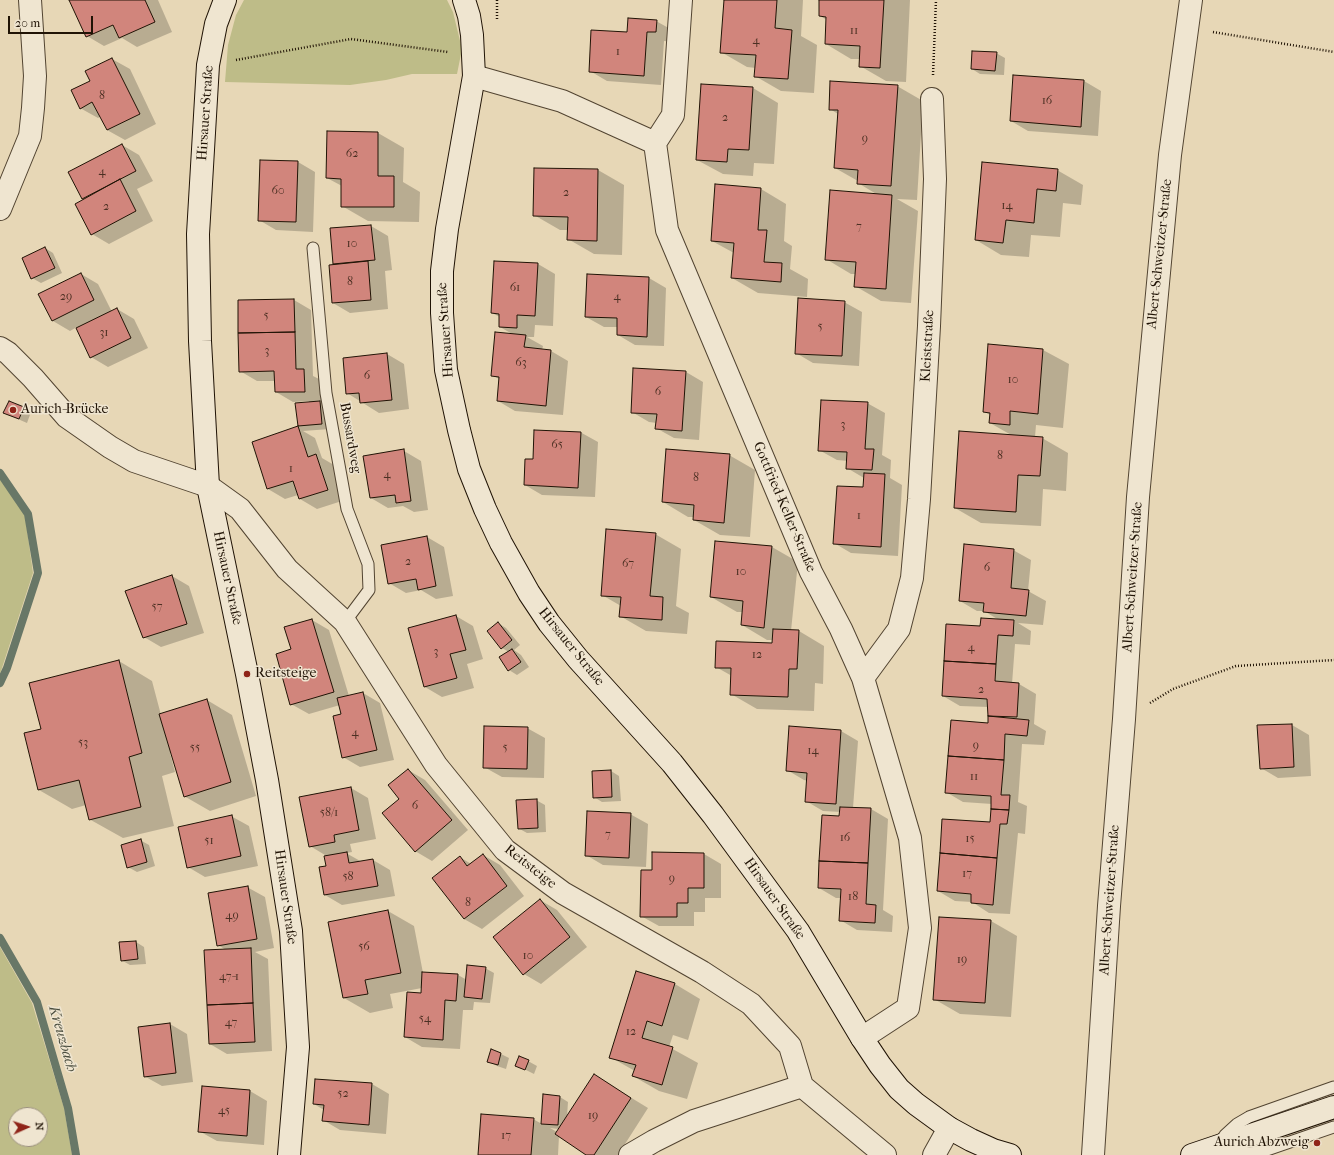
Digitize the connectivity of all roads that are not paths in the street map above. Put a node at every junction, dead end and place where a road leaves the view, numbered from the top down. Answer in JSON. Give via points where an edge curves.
{"nodes":[{"id":1,"x":30,"y":0,"type":"edge"},
{"id":2,"x":225,"y":0,"type":"edge"},
{"id":3,"x":464,"y":0,"type":"edge"},
{"id":4,"x":681,"y":0,"type":"edge"},
{"id":5,"x":1191,"y":0,"type":"edge"},
{"id":6,"x":474,"y":76,"type":"junction"},
{"id":7,"x":932,"y":99,"type":"road end"},
{"id":8,"x":655,"y":143,"type":"junction"},
{"id":9,"x":0,"y":209,"type":"edge"},
{"id":10,"x":313,"y":248,"type":"dead end"},
{"id":11,"x":0,"y":348,"type":"edge"},
{"id":12,"x":208,"y":486,"type":"junction"},
{"id":13,"x":345,"y":622,"type":"junction"},
{"id":14,"x":863,"y":678,"type":"junction"},
{"id":15,"x":862,"y":1038,"type":"junction"},
{"id":16,"x":802,"y":1086,"type":"junction"},
{"id":17,"x":1334,"y":1087,"type":"edge"},
{"id":18,"x":1334,"y":1107,"type":"edge"},
{"id":19,"x":1334,"y":1127,"type":"edge"},
{"id":20,"x":949,"y":1128,"type":"junction"},
{"id":21,"x":1217,"y":1148,"type":"junction"},
{"id":22,"x":289,"y":1155,"type":"edge"},
{"id":23,"x":630,"y":1155,"type":"edge"},
{"id":24,"x":885,"y":1155,"type":"edge"},
{"id":25,"x":934,"y":1155,"type":"edge"},
{"id":26,"x":1010,"y":1155,"type":"edge"},
{"id":27,"x":1093,"y":1155,"type":"edge"},
{"id":28,"x":1192,"y":1155,"type":"edge"}],
"edges":[{"from":1,"to":9,"type":"street","via":[[34,76],[30,136]]},
{"from":2,"to":12,"type":"street","name":"Hirsauer Straße","via":[[216,24],[208,65],[198,234],[200,340]]},
{"from":3,"to":6,"type":"street","name":"Hirsauer Straße","via":[[469,16]]},
{"from":4,"to":8,"type":"street","via":[[673,115]]},
{"from":5,"to":27,"type":"street","name":"Albert-Schweitzer-Straße","via":[[1170,155],[1137,505]]},
{"from":6,"to":8,"type":"street","via":[[562,101]]},
{"from":6,"to":15,"type":"street","name":"Hirsauer Straße","via":[[447,229],[442,271],[442,313],[446,370],[459,430],[469,469],[485,509],[529,593],[549,623],[672,763],[713,815],[798,930]]},
{"from":7,"to":14,"type":"street","name":"Kleiststraße","via":[[935,179],[929,326],[912,578],[899,629]]},
{"from":8,"to":14,"type":"street","name":"Gottfried-Keller-Straße","via":[[667,230],[811,572]]},
{"from":10,"to":13,"type":"lane","name":"Bussardweg","via":[[326,393],[347,509],[368,564],[369,590]]},
{"from":11,"to":12,"type":"street","name":"Reitsteige","via":[[33,378],[67,417],[110,447],[134,461]]},
{"from":12,"to":13,"type":"street","name":"Reitsteige","via":[[240,509],[287,569]]},
{"from":12,"to":22,"type":"street","name":"Hirsauer Straße","via":[[247,674],[292,931],[298,1047]]},
{"from":13,"to":16,"type":"street","name":"Reitsteige","via":[[436,765],[505,850],[563,893],[702,972],[751,1004],[790,1046]]},
{"from":14,"to":15,"type":"street","name":"Gottfried-Keller-Straße","via":[[910,838],[920,928],[908,1008]]},
{"from":15,"to":20,"type":"street","name":"Hirsauer Straße","via":[[899,1089]]},
{"from":16,"to":23,"type":"street","via":[[694,1122]]},
{"from":16,"to":24,"type":"street"},
{"from":17,"to":21,"type":"lane","via":[[1249,1117],[1237,1124]]},
{"from":18,"to":21,"type":"street"},
{"from":19,"to":21,"type":"lane","via":[[1261,1152],[1232,1152]]},
{"from":20,"to":25,"type":"street"},
{"from":20,"to":26,"type":"street","name":"Hirsauer Straße","via":[[993,1150]]},
{"from":21,"to":28,"type":"street"}]}
